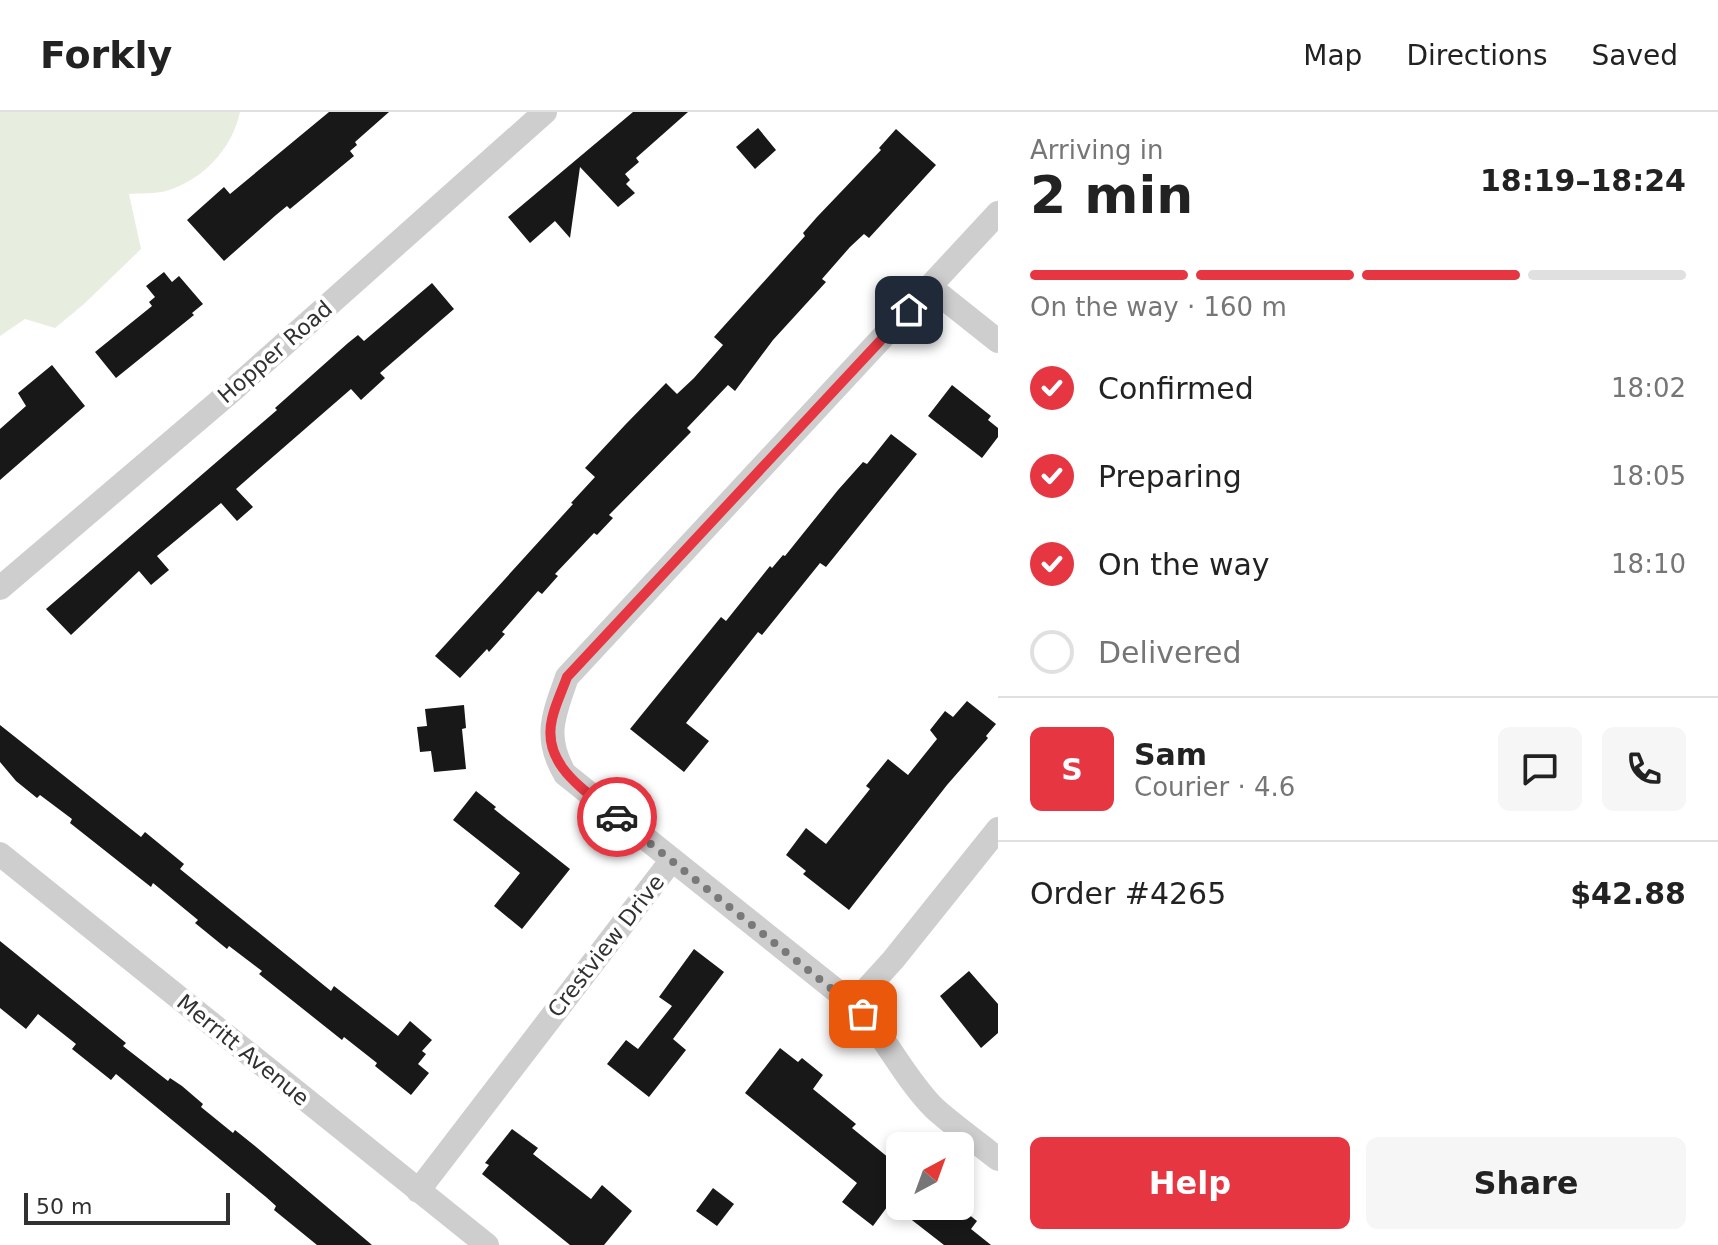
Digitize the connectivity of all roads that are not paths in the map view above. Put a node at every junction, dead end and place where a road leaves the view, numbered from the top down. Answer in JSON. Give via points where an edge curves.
{"nodes":[{"id":1,"x":545,"y":112,"type":"edge"},
{"id":2,"x":998,"y":213,"type":"edge"},
{"id":3,"x":930,"y":287,"type":"junction"},
{"id":4,"x":998,"y":341,"type":"edge"},
{"id":5,"x":0,"y":588,"type":"edge"},
{"id":6,"x":998,"y":829,"type":"edge"},
{"id":7,"x":0,"y":854,"type":"edge"},
{"id":8,"x":671,"y":861,"type":"junction"},
{"id":9,"x":853,"y":1004,"type":"junction"},
{"id":10,"x":998,"y":1159,"type":"edge"},
{"id":11,"x":418,"y":1191,"type":"junction"},
{"id":12,"x":487,"y":1245,"type":"edge"}],
"edges":[{"from":1,"to":5,"type":"street","name":"Hopper Road"},
{"from":2,"to":3,"type":"street","name":"Crestview Drive"},
{"from":3,"to":4,"type":"street"},
{"from":3,"to":8,"type":"street","name":"Crestview Drive","via":[[567,677],[551,722],[554,756],[565,774]]},
{"from":6,"to":9,"type":"street"},
{"from":7,"to":11,"type":"street","name":"Merritt Avenue"},
{"from":8,"to":9,"type":"street"},
{"from":8,"to":11,"type":"street","name":"Crestview Drive"},
{"from":9,"to":10,"type":"street","via":[[934,1107]]},
{"from":11,"to":12,"type":"street","name":"Merritt Avenue"}]}
